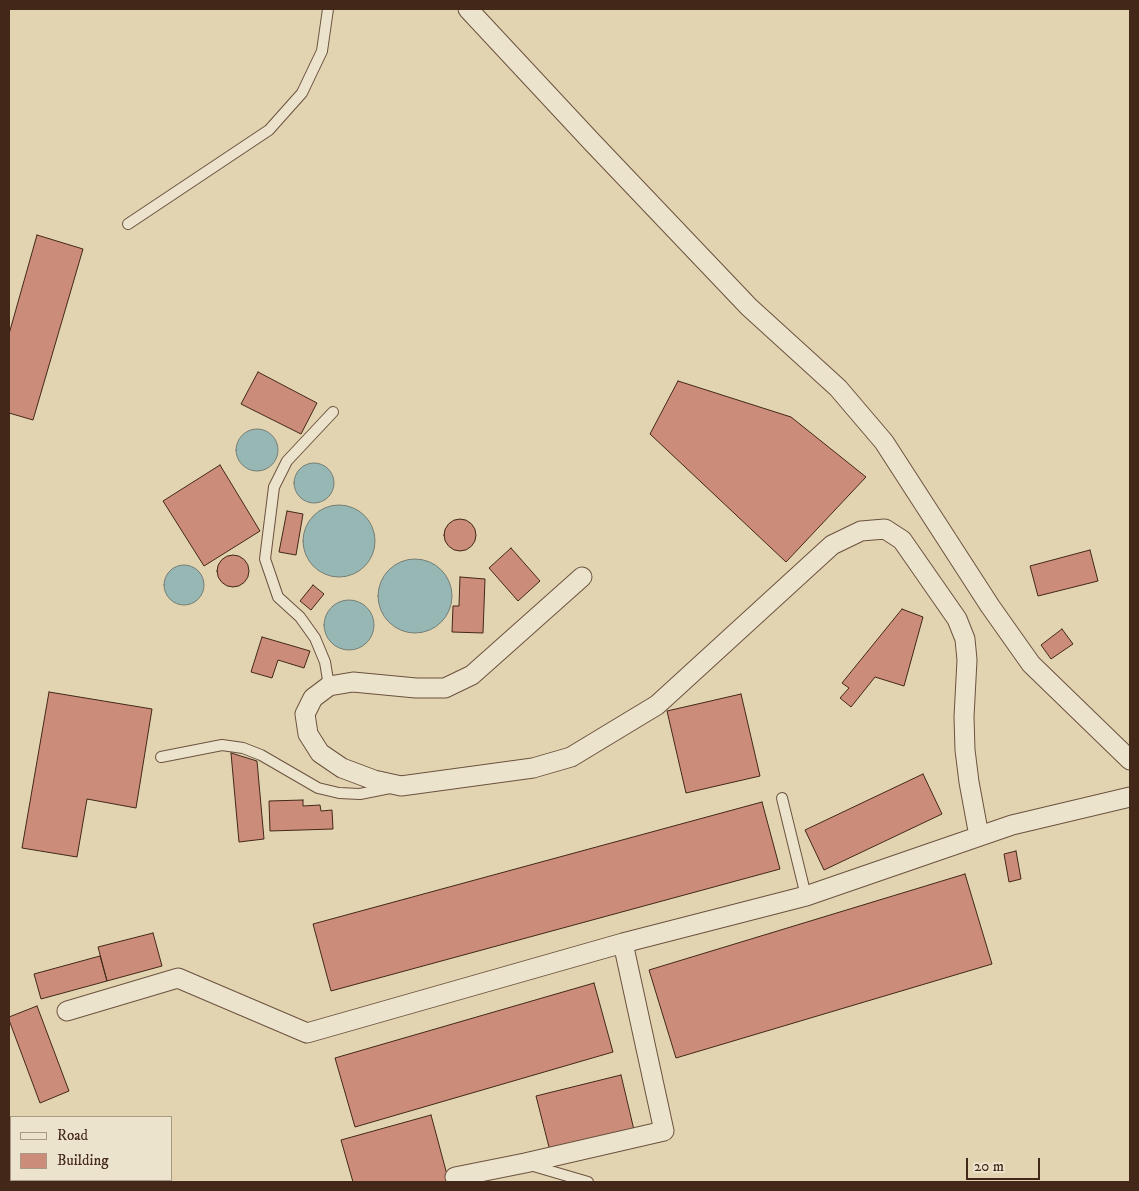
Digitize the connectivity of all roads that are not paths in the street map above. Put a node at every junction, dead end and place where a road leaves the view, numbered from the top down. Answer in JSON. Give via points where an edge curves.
{"nodes":[{"id":1,"x":328,"y":9,"type":"edge"},
{"id":2,"x":468,"y":9,"type":"edge"},
{"id":3,"x":128,"y":224,"type":"dead end"},
{"id":4,"x":333,"y":412,"type":"dead end"},
{"id":5,"x":582,"y":576,"type":"dead end"},
{"id":6,"x":330,"y":686,"type":"junction"},
{"id":7,"x":160,"y":758,"type":"dead end"},
{"id":8,"x":1130,"y":760,"type":"edge"},
{"id":9,"x":400,"y":786,"type":"junction"},
{"id":10,"x":1130,"y":797,"type":"edge"},
{"id":11,"x":782,"y":798,"type":"dead end"},
{"id":12,"x":979,"y":836,"type":"junction"},
{"id":13,"x":806,"y":896,"type":"junction"},
{"id":14,"x":623,"y":943,"type":"junction"},
{"id":15,"x":67,"y":1011,"type":"dead end"},
{"id":16,"x":524,"y":1163,"type":"junction"},
{"id":17,"x":455,"y":1177,"type":"dead end"},
{"id":18,"x":588,"y":1182,"type":"edge"}],
"edges":[{"from":1,"to":3,"type":"lane","via":[[322,51],[306,85],[270,130]]},
{"from":2,"to":8,"type":"street","via":[[749,307],[838,388],[884,442],[1031,664]]},
{"from":4,"to":6,"type":"lane","via":[[287,461],[274,487],[265,559],[278,596],[300,617],[315,638]]},
{"from":5,"to":6,"type":"street","via":[[472,675],[445,688],[353,682]]},
{"from":6,"to":9,"type":"street","via":[[313,698],[305,714],[308,734],[320,753],[342,768]]},
{"from":7,"to":9,"type":"lane","via":[[222,745],[242,748],[318,788],[339,794],[360,794]]},
{"from":9,"to":12,"type":"street","via":[[533,768],[571,757],[657,705],[832,545],[861,531],[885,529],[902,540],[957,619],[965,640],[965,750]]},
{"from":10,"to":12,"type":"street"},
{"from":11,"to":13,"type":"lane"},
{"from":12,"to":13,"type":"street"},
{"from":13,"to":14,"type":"street"},
{"from":14,"to":15,"type":"street","via":[[307,1033],[178,978]]},
{"from":14,"to":16,"type":"street","via":[[664,1131]]},
{"from":16,"to":17,"type":"street"},
{"from":16,"to":18,"type":"lane"}]}
